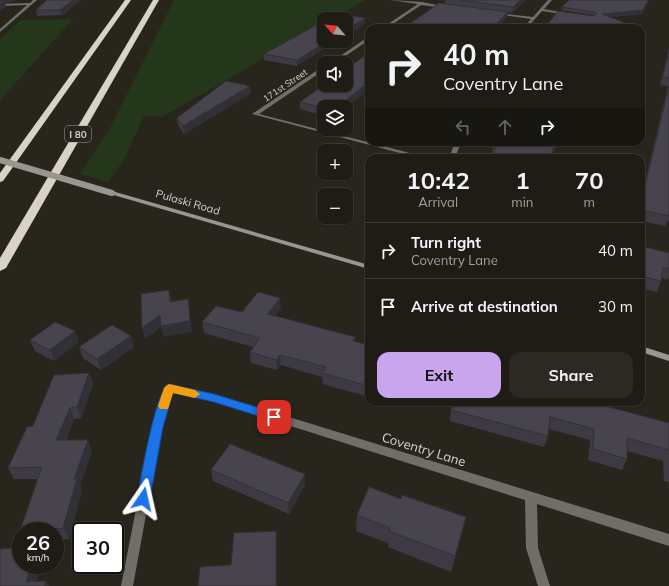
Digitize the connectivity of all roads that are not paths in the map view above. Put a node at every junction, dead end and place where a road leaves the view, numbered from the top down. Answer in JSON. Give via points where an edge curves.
{"nodes":[{"id":1,"x":35,"y":0,"type":"edge"},
{"id":2,"x":128,"y":0,"type":"edge"},
{"id":3,"x":156,"y":0,"type":"edge"},
{"id":4,"x":392,"y":0,"type":"edge"},
{"id":5,"x":426,"y":0,"type":"edge"},
{"id":6,"x":550,"y":0,"type":"edge"},
{"id":7,"x":30,"y":4,"type":"junction"},
{"id":8,"x":421,"y":4,"type":"junction"},
{"id":9,"x":0,"y":5,"type":"edge"},
{"id":10,"x":454,"y":8,"type":"edge"},
{"id":11,"x":541,"y":10,"type":"junction"},
{"id":12,"x":491,"y":13,"type":"edge"},
{"id":13,"x":570,"y":14,"type":"edge"},
{"id":14,"x":534,"y":18,"type":"junction"},
{"id":15,"x":390,"y":24,"type":"edge"},
{"id":16,"x":529,"y":24,"type":"edge"},
{"id":17,"x":0,"y":31,"type":"edge"},
{"id":18,"x":365,"y":41,"type":"edge"},
{"id":19,"x":342,"y":56,"type":"edge"},
{"id":20,"x":317,"y":73,"type":"edge"},
{"id":21,"x":365,"y":142,"type":"edge"},
{"id":22,"x":379,"y":146,"type":"edge"},
{"id":23,"x":410,"y":154,"type":"edge"},
{"id":24,"x":0,"y":160,"type":"edge"},
{"id":25,"x":0,"y":178,"type":"edge"},
{"id":26,"x":365,"y":266,"type":"edge"},
{"id":27,"x":0,"y":268,"type":"edge"},
{"id":28,"x":645,"y":350,"type":"edge"},
{"id":29,"x":669,"y":358,"type":"edge"},
{"id":30,"x":532,"y":498,"type":"junction"},
{"id":31,"x":669,"y":540,"type":"edge"},
{"id":32,"x":127,"y":586,"type":"edge"},
{"id":33,"x":544,"y":586,"type":"edge"}],
"edges":[{"from":1,"to":7,"type":"street"},
{"from":2,"to":25,"type":"highway"},
{"from":3,"to":27,"type":"highway","number":"I 80"},
{"from":4,"to":8,"type":"street"},
{"from":5,"to":8,"type":"street"},
{"from":6,"to":11,"type":"street"},
{"from":7,"to":9,"type":"street"},
{"from":7,"to":17,"type":"street"},
{"from":8,"to":10,"type":"street"},
{"from":8,"to":15,"type":"street"},
{"from":11,"to":13,"type":"street"},
{"from":11,"to":14,"type":"street"},
{"from":12,"to":14,"type":"street"},
{"from":14,"to":16,"type":"street"},
{"from":18,"to":19,"type":"street"},
{"from":20,"to":21,"type":"street","name":"171st Street","via":[[255,114]]},
{"from":22,"to":23,"type":"street","name":"171st Street"},
{"from":24,"to":26,"type":"main road","name":"Pulaski Road","bridge":true},
{"from":28,"to":29,"type":"main road"},
{"from":30,"to":31,"type":"street","name":"Coventry Lane"},
{"from":30,"to":32,"type":"street","name":"Coventry Lane","via":[[214,398],[169,388],[157,427]]},
{"from":30,"to":33,"type":"street","via":[[532,548]]}]}
